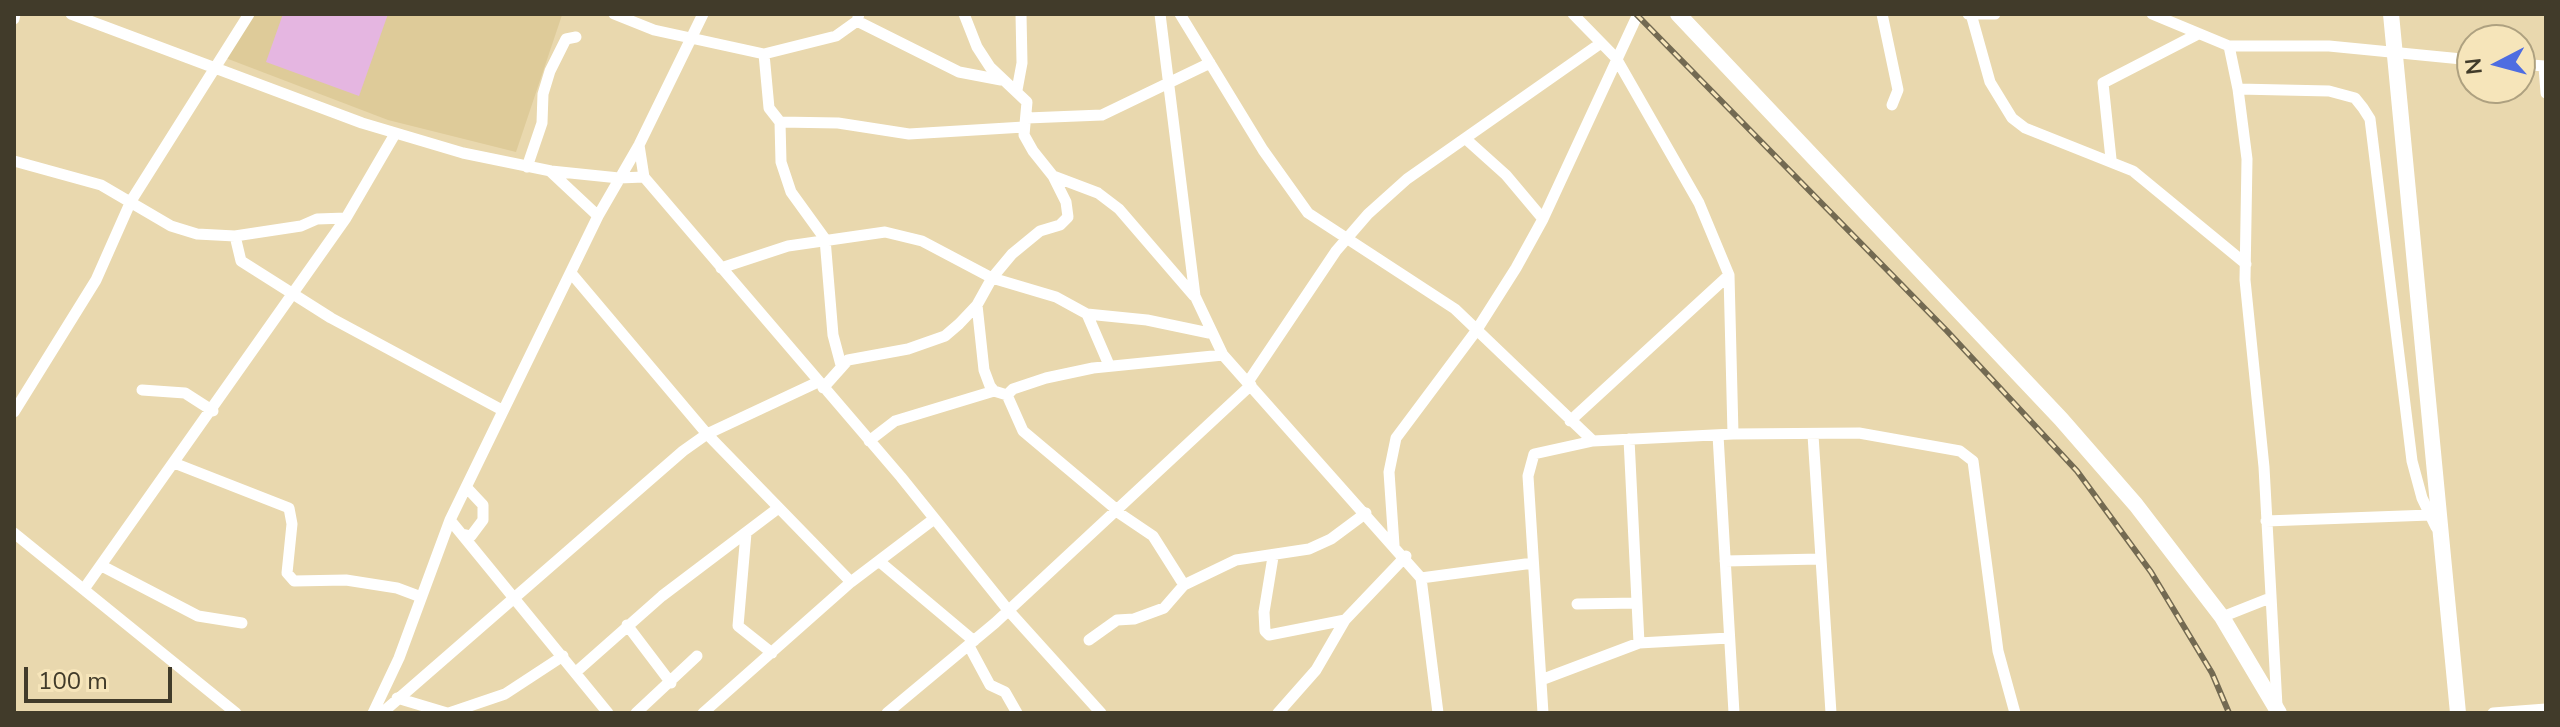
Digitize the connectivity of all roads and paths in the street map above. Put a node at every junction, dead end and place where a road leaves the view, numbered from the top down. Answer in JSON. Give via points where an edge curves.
{"nodes":[{"id":1,"x":71,"y":14,"type":"edge"},
{"id":2,"x":249,"y":14,"type":"edge"},
{"id":3,"x":614,"y":14,"type":"edge"},
{"id":4,"x":703,"y":14,"type":"edge"},
{"id":5,"x":964,"y":14,"type":"edge"},
{"id":6,"x":1021,"y":14,"type":"edge"},
{"id":7,"x":1160,"y":14,"type":"edge"},
{"id":8,"x":1180,"y":14,"type":"edge"},
{"id":9,"x":1573,"y":14,"type":"edge"},
{"id":10,"x":1638,"y":14,"type":"edge"},
{"id":11,"x":1678,"y":14,"type":"edge"},
{"id":12,"x":1882,"y":14,"type":"edge"},
{"id":13,"x":1970,"y":14,"type":"edge"},
{"id":14,"x":1995,"y":14,"type":"edge"},
{"id":15,"x":2152,"y":14,"type":"edge"},
{"id":16,"x":2391,"y":14,"type":"edge"},
{"id":17,"x":858,"y":17,"type":"edge"},
{"id":18,"x":2196,"y":35,"type":"junction"},
{"id":19,"x":576,"y":37,"type":"dead end"},
{"id":20,"x":691,"y":37,"type":"junction"},
{"id":21,"x":1601,"y":43,"type":"junction"},
{"id":22,"x":2229,"y":46,"type":"junction"},
{"id":23,"x":764,"y":54,"type":"junction"},
{"id":24,"x":2397,"y":55,"type":"junction"},
{"id":25,"x":1616,"y":58,"type":"junction"},
{"id":26,"x":2456,"y":59,"type":"edge"},
{"id":27,"x":1210,"y":63,"type":"junction"},
{"id":28,"x":2545,"y":66,"type":"edge"},
{"id":29,"x":217,"y":67,"type":"junction"},
{"id":30,"x":1001,"y":80,"type":"junction"},
{"id":31,"x":1168,"y":81,"type":"junction"},
{"id":32,"x":2238,"y":89,"type":"junction"},
{"id":33,"x":1017,"y":90,"type":"junction"},
{"id":34,"x":2546,"y":93,"type":"edge"},
{"id":35,"x":1892,"y":105,"type":"dead end"},
{"id":36,"x":780,"y":122,"type":"junction"},
{"id":37,"x":1025,"y":122,"type":"junction"},
{"id":38,"x":395,"y":134,"type":"junction"},
{"id":39,"x":1467,"y":140,"type":"junction"},
{"id":40,"x":639,"y":145,"type":"junction"},
{"id":41,"x":2111,"y":159,"type":"junction"},
{"id":42,"x":14,"y":161,"type":"edge"},
{"id":43,"x":527,"y":167,"type":"junction"},
{"id":44,"x":551,"y":171,"type":"junction"},
{"id":45,"x":1053,"y":176,"type":"junction"},
{"id":46,"x":644,"y":177,"type":"junction"},
{"id":47,"x":619,"y":178,"type":"junction"},
{"id":48,"x":131,"y":201,"type":"junction"},
{"id":49,"x":598,"y":216,"type":"junction"},
{"id":50,"x":346,"y":218,"type":"junction"},
{"id":51,"x":1543,"y":219,"type":"junction"},
{"id":52,"x":235,"y":236,"type":"junction"},
{"id":53,"x":825,"y":239,"type":"junction"},
{"id":54,"x":1346,"y":240,"type":"junction"},
{"id":55,"x":2246,"y":264,"type":"junction"},
{"id":56,"x":721,"y":268,"type":"junction"},
{"id":57,"x":571,"y":273,"type":"junction"},
{"id":58,"x":1729,"y":275,"type":"junction"},
{"id":59,"x":992,"y":278,"type":"junction"},
{"id":60,"x":291,"y":294,"type":"junction"},
{"id":61,"x":1195,"y":296,"type":"junction"},
{"id":62,"x":977,"y":305,"type":"junction"},
{"id":63,"x":1087,"y":314,"type":"junction"},
{"id":64,"x":1476,"y":331,"type":"junction"},
{"id":65,"x":1209,"y":333,"type":"junction"},
{"id":66,"x":1223,"y":355,"type":"junction"},
{"id":67,"x":841,"y":365,"type":"junction"},
{"id":68,"x":1109,"y":365,"type":"junction"},
{"id":69,"x":1249,"y":384,"type":"junction"},
{"id":70,"x":820,"y":385,"type":"junction"},
{"id":71,"x":142,"y":390,"type":"dead end"},
{"id":72,"x":994,"y":391,"type":"junction"},
{"id":73,"x":1007,"y":395,"type":"junction"},
{"id":74,"x":502,"y":410,"type":"junction"},
{"id":75,"x":213,"y":411,"type":"junction"},
{"id":76,"x":14,"y":412,"type":"edge"},
{"id":77,"x":1570,"y":421,"type":"junction"},
{"id":78,"x":707,"y":434,"type":"junction"},
{"id":79,"x":1733,"y":434,"type":"junction"},
{"id":80,"x":1718,"y":435,"type":"junction"},
{"id":81,"x":1813,"y":435,"type":"junction"},
{"id":82,"x":1629,"y":439,"type":"junction"},
{"id":83,"x":869,"y":441,"type":"junction"},
{"id":84,"x":1593,"y":441,"type":"junction"},
{"id":85,"x":174,"y":463,"type":"junction"},
{"id":86,"x":468,"y":489,"type":"junction"},
{"id":87,"x":777,"y":509,"type":"junction"},
{"id":88,"x":1116,"y":511,"type":"junction"},
{"id":89,"x":1366,"y":513,"type":"junction"},
{"id":90,"x":2430,"y":515,"type":"junction"},
{"id":91,"x":934,"y":519,"type":"junction"},
{"id":92,"x":450,"y":520,"type":"junction"},
{"id":93,"x":2266,"y":521,"type":"junction"},
{"id":94,"x":14,"y":533,"type":"edge"},
{"id":95,"x":746,"y":533,"type":"junction"},
{"id":96,"x":462,"y":534,"type":"junction"},
{"id":97,"x":2442,"y":538,"type":"junction"},
{"id":98,"x":1394,"y":545,"type":"junction"},
{"id":99,"x":1406,"y":556,"type":"junction"},
{"id":100,"x":1273,"y":557,"type":"junction"},
{"id":101,"x":1820,"y":559,"type":"junction"},
{"id":102,"x":1725,"y":561,"type":"junction"},
{"id":103,"x":880,"y":562,"type":"junction"},
{"id":104,"x":1533,"y":563,"type":"junction"},
{"id":105,"x":102,"y":566,"type":"junction"},
{"id":106,"x":1421,"y":578,"type":"junction"},
{"id":107,"x":851,"y":582,"type":"junction"},
{"id":108,"x":1184,"y":585,"type":"junction"},
{"id":109,"x":84,"y":589,"type":"junction"},
{"id":110,"x":421,"y":597,"type":"junction"},
{"id":111,"x":2270,"y":598,"type":"junction"},
{"id":112,"x":517,"y":599,"type":"junction"},
{"id":113,"x":1637,"y":603,"type":"junction"},
{"id":114,"x":1577,"y":604,"type":"dead end"},
{"id":115,"x":1008,"y":610,"type":"junction"},
{"id":116,"x":2222,"y":617,"type":"junction"},
{"id":117,"x":1345,"y":620,"type":"junction"},
{"id":118,"x":242,"y":623,"type":"dead end"},
{"id":119,"x":627,"y":625,"type":"junction"},
{"id":120,"x":1729,"y":638,"type":"junction"},
{"id":121,"x":1089,"y":640,"type":"dead end"},
{"id":122,"x":1639,"y":643,"type":"junction"},
{"id":123,"x":972,"y":644,"type":"junction"},
{"id":124,"x":772,"y":653,"type":"junction"},
{"id":125,"x":563,"y":656,"type":"junction"},
{"id":126,"x":697,"y":656,"type":"dead end"},
{"id":127,"x":576,"y":672,"type":"junction"},
{"id":128,"x":1541,"y":680,"type":"junction"},
{"id":129,"x":671,"y":683,"type":"junction"},
{"id":130,"x":397,"y":698,"type":"junction"},
{"id":131,"x":488,"y":699,"type":"junction"},
{"id":132,"x":2278,"y":709,"type":"edge"},
{"id":133,"x":2546,"y":709,"type":"edge"},
{"id":134,"x":236,"y":713,"type":"edge"},
{"id":135,"x":373,"y":713,"type":"edge"},
{"id":136,"x":382,"y":713,"type":"edge"},
{"id":137,"x":448,"y":713,"type":"edge"},
{"id":138,"x":495,"y":713,"type":"edge"},
{"id":139,"x":608,"y":713,"type":"edge"},
{"id":140,"x":636,"y":713,"type":"edge"},
{"id":141,"x":703,"y":713,"type":"edge"},
{"id":142,"x":887,"y":713,"type":"edge"},
{"id":143,"x":1017,"y":713,"type":"edge"},
{"id":144,"x":1101,"y":713,"type":"edge"},
{"id":145,"x":1278,"y":713,"type":"edge"},
{"id":146,"x":1438,"y":713,"type":"edge"},
{"id":147,"x":1543,"y":713,"type":"edge"},
{"id":148,"x":1734,"y":713,"type":"edge"},
{"id":149,"x":1831,"y":713,"type":"edge"},
{"id":150,"x":2015,"y":713,"type":"edge"},
{"id":151,"x":2458,"y":713,"type":"edge"},
{"id":152,"x":2493,"y":713,"type":"edge"}],
"edges":[{"from":1,"to":29,"type":"street"},
{"from":2,"to":29,"type":"street"},
{"from":3,"to":20,"type":"street"},
{"from":4,"to":20,"type":"street"},
{"from":5,"to":30,"type":"street","via":[[977,47]]},
{"from":6,"to":33,"type":"street"},
{"from":7,"to":31,"type":"street"},
{"from":8,"to":27,"type":"street"},
{"from":9,"to":21,"type":"street"},
{"from":10,"to":25,"type":"street"},
{"from":11,"to":116,"type":"street","via":[[2061,419]]},
{"from":12,"to":35,"type":"street","via":[[1897,83]]},
{"from":13,"to":14,"type":"street"},
{"from":13,"to":41,"type":"street","via":[[1990,82],[2005,111],[2025,128]]},
{"from":15,"to":18,"type":"street"},
{"from":16,"to":24,"type":"street"},
{"from":17,"to":23,"type":"street","via":[[836,36]]},
{"from":17,"to":30,"type":"street","via":[[959,72]]},
{"from":18,"to":22,"type":"street"},
{"from":18,"to":41,"type":"street","via":[[2103,83]]},
{"from":19,"to":43,"type":"street","via":[[566,39],[550,71],[542,123]]},
{"from":20,"to":23,"type":"street"},
{"from":20,"to":40,"type":"street"},
{"from":21,"to":25,"type":"street"},
{"from":21,"to":39,"type":"street"},
{"from":22,"to":24,"type":"street","via":[[2329,46]]},
{"from":22,"to":32,"type":"street"},
{"from":23,"to":36,"type":"street","via":[[769,108]]},
{"from":24,"to":26,"type":"street"},
{"from":24,"to":97,"type":"street"},
{"from":25,"to":51,"type":"street"},
{"from":25,"to":58,"type":"street","via":[[1699,203]]},
{"from":27,"to":31,"type":"street"},
{"from":27,"to":54,"type":"street","via":[[1308,213]]},
{"from":28,"to":34,"type":"street"},
{"from":29,"to":38,"type":"street"},
{"from":29,"to":48,"type":"street"},
{"from":30,"to":33,"type":"street"},
{"from":31,"to":37,"type":"street","via":[[1102,115]]},
{"from":31,"to":61,"type":"street"},
{"from":32,"to":55,"type":"street","via":[[2247,159]]},
{"from":32,"to":90,"type":"street","via":[[2344,94],[2355,98],[2370,119],[2412,461]]},
{"from":33,"to":37,"type":"street","via":[[1027,102]]},
{"from":36,"to":37,"type":"street","via":[[838,123],[909,134]]},
{"from":36,"to":53,"type":"street","via":[[781,162],[791,192]]},
{"from":37,"to":45,"type":"street","via":[[1033,151]]},
{"from":38,"to":43,"type":"street"},
{"from":38,"to":50,"type":"street"},
{"from":39,"to":51,"type":"street"},
{"from":39,"to":54,"type":"street","via":[[1407,179]]},
{"from":40,"to":46,"type":"street"},
{"from":40,"to":47,"type":"street"},
{"from":41,"to":55,"type":"street","via":[[2151,183]]},
{"from":42,"to":48,"type":"street","via":[[101,185]]},
{"from":43,"to":44,"type":"street"},
{"from":44,"to":47,"type":"street"},
{"from":44,"to":49,"type":"street"},
{"from":45,"to":59,"type":"street","via":[[1068,217],[1024,242]]},
{"from":45,"to":61,"type":"street","via":[[1098,193],[1119,209]]},
{"from":46,"to":47,"type":"street"},
{"from":46,"to":56,"type":"street"},
{"from":47,"to":49,"type":"street"},
{"from":48,"to":52,"type":"street","via":[[171,226]]},
{"from":48,"to":76,"type":"street","via":[[96,280]]},
{"from":49,"to":57,"type":"street"},
{"from":50,"to":52,"type":"street"},
{"from":50,"to":60,"type":"street"},
{"from":51,"to":64,"type":"street"},
{"from":52,"to":60,"type":"street","via":[[241,261]]},
{"from":53,"to":56,"type":"street","via":[[767,251]]},
{"from":53,"to":59,"type":"street","via":[[868,232],[905,235]]},
{"from":53,"to":67,"type":"street"},
{"from":54,"to":64,"type":"street","via":[[1435,295]]},
{"from":54,"to":69,"type":"street"},
{"from":55,"to":93,"type":"street"},
{"from":56,"to":70,"type":"street"},
{"from":57,"to":74,"type":"street"},
{"from":57,"to":78,"type":"street"},
{"from":58,"to":77,"type":"street"},
{"from":58,"to":79,"type":"street"},
{"from":59,"to":62,"type":"street"},
{"from":59,"to":63,"type":"street","via":[[1056,297]]},
{"from":60,"to":74,"type":"street"},
{"from":60,"to":75,"type":"street"},
{"from":61,"to":65,"type":"street"},
{"from":62,"to":67,"type":"street","via":[[945,336]]},
{"from":62,"to":72,"type":"street","via":[[984,370]]},
{"from":63,"to":65,"type":"street"},
{"from":63,"to":68,"type":"street"},
{"from":64,"to":77,"type":"street"},
{"from":64,"to":98,"type":"street","via":[[1396,438],[1389,472]]},
{"from":65,"to":66,"type":"street"},
{"from":66,"to":68,"type":"street"},
{"from":66,"to":69,"type":"street"},
{"from":67,"to":70,"type":"street"},
{"from":68,"to":73,"type":"street","via":[[1046,378]]},
{"from":69,"to":88,"type":"street"},
{"from":69,"to":89,"type":"street"},
{"from":70,"to":78,"type":"street"},
{"from":70,"to":83,"type":"street"},
{"from":71,"to":75,"type":"street","via":[[185,393]]},
{"from":72,"to":73,"type":"street"},
{"from":72,"to":83,"type":"street","via":[[895,421]]},
{"from":73,"to":88,"type":"street","via":[[1023,431]]},
{"from":74,"to":86,"type":"street"},
{"from":75,"to":85,"type":"street"},
{"from":77,"to":84,"type":"street"},
{"from":78,"to":87,"type":"street"},
{"from":78,"to":112,"type":"street"},
{"from":79,"to":80,"type":"street"},
{"from":79,"to":81,"type":"street"},
{"from":80,"to":82,"type":"street"},
{"from":80,"to":102,"type":"street"},
{"from":81,"to":101,"type":"street"},
{"from":81,"to":150,"type":"street","via":[[1870,433],[1960,451],[1973,461],[1998,651]]},
{"from":82,"to":84,"type":"street"},
{"from":82,"to":113,"type":"street"},
{"from":83,"to":91,"type":"street"},
{"from":84,"to":104,"type":"street","via":[[1539,451],[1530,458]]},
{"from":85,"to":105,"type":"street"},
{"from":85,"to":110,"type":"street","via":[[289,508],[290,578],[356,582]]},
{"from":86,"to":92,"type":"street"},
{"from":86,"to":96,"type":"street","via":[[483,505],[483,520],[471,536]]},
{"from":87,"to":95,"type":"street"},
{"from":87,"to":107,"type":"street"},
{"from":88,"to":108,"type":"street","via":[[1153,536]]},
{"from":88,"to":115,"type":"street"},
{"from":89,"to":98,"type":"street"},
{"from":89,"to":100,"type":"street","via":[[1331,539]]},
{"from":90,"to":93,"type":"street"},
{"from":90,"to":97,"type":"street"},
{"from":91,"to":103,"type":"street"},
{"from":91,"to":115,"type":"street"},
{"from":92,"to":96,"type":"street"},
{"from":92,"to":110,"type":"street"},
{"from":93,"to":111,"type":"street"},
{"from":94,"to":109,"type":"street"},
{"from":95,"to":119,"type":"street"},
{"from":95,"to":124,"type":"street","via":[[738,626]]},
{"from":96,"to":112,"type":"street"},
{"from":97,"to":151,"type":"street"},
{"from":98,"to":99,"type":"street"},
{"from":99,"to":106,"type":"street"},
{"from":99,"to":117,"type":"street"},
{"from":100,"to":108,"type":"street","via":[[1236,560]]},
{"from":100,"to":117,"type":"street","via":[[1264,612],[1269,635]]},
{"from":101,"to":102,"type":"street"},
{"from":101,"to":149,"type":"street"},
{"from":102,"to":120,"type":"street"},
{"from":103,"to":107,"type":"street"},
{"from":103,"to":123,"type":"street"},
{"from":104,"to":106,"type":"street"},
{"from":104,"to":128,"type":"street"},
{"from":105,"to":109,"type":"street"},
{"from":105,"to":118,"type":"street","via":[[198,616]]},
{"from":106,"to":146,"type":"street"},
{"from":107,"to":124,"type":"street"},
{"from":108,"to":121,"type":"street","via":[[1170,605],[1117,620]]},
{"from":109,"to":134,"type":"street"},
{"from":110,"to":135,"type":"street"},
{"from":111,"to":116,"type":"street"},
{"from":111,"to":132,"type":"street"},
{"from":112,"to":125,"type":"street"},
{"from":112,"to":130,"type":"street"},
{"from":113,"to":114,"type":"street"},
{"from":113,"to":122,"type":"street"},
{"from":115,"to":123,"type":"street"},
{"from":115,"to":144,"type":"street"},
{"from":116,"to":132,"type":"street"},
{"from":117,"to":145,"type":"street","via":[[1316,670]]},
{"from":119,"to":127,"type":"street"},
{"from":119,"to":129,"type":"street"},
{"from":120,"to":122,"type":"street"},
{"from":120,"to":148,"type":"street"},
{"from":122,"to":128,"type":"street"},
{"from":123,"to":142,"type":"street"},
{"from":123,"to":143,"type":"street","via":[[990,685],[1005,692]]},
{"from":124,"to":141,"type":"street"},
{"from":125,"to":127,"type":"street"},
{"from":125,"to":131,"type":"street","via":[[535,678]]},
{"from":126,"to":129,"type":"street"},
{"from":127,"to":139,"type":"street"},
{"from":128,"to":147,"type":"street"},
{"from":129,"to":140,"type":"street"},
{"from":130,"to":136,"type":"street"},
{"from":130,"to":137,"type":"street"},
{"from":131,"to":137,"type":"street"},
{"from":131,"to":138,"type":"street"},
{"from":133,"to":152,"type":"street"}]}
